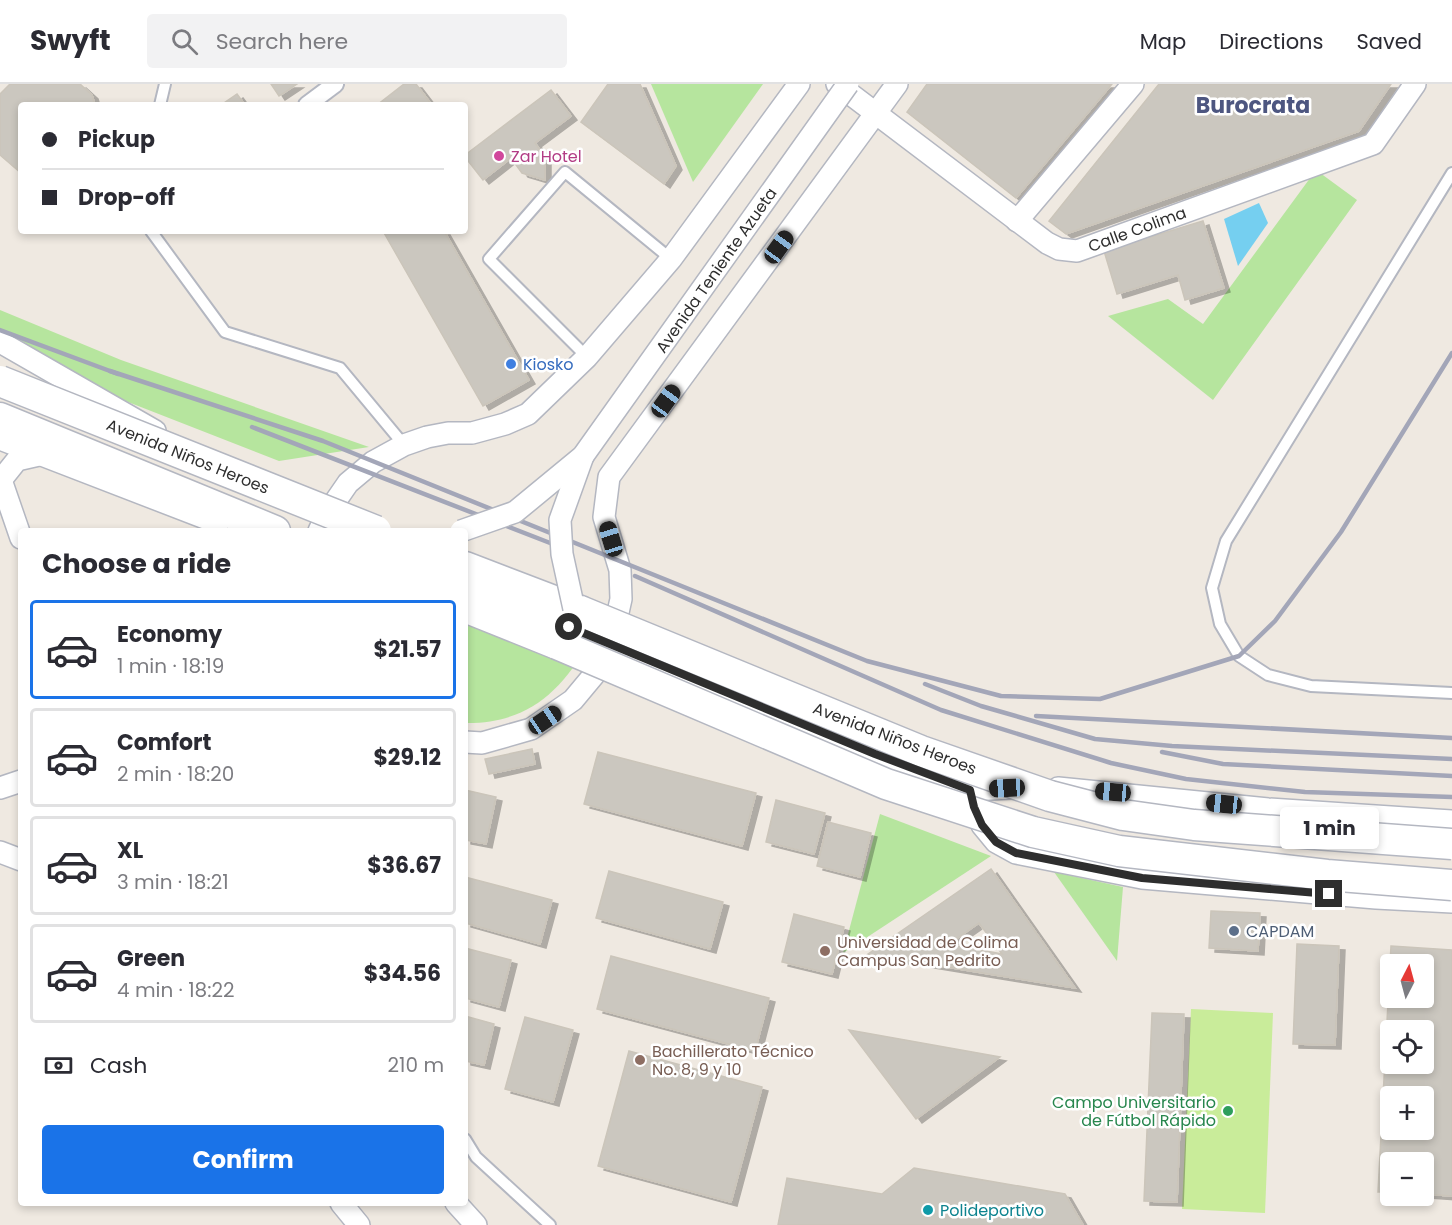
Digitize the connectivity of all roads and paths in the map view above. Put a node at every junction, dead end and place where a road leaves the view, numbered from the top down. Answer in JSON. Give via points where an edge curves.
{"nodes":[{"id":1,"x":165,"y":84,"type":"edge"},
{"id":2,"x":335,"y":84,"type":"edge"},
{"id":3,"x":799,"y":84,"type":"edge"},
{"id":4,"x":837,"y":84,"type":"edge"},
{"id":5,"x":848,"y":84,"type":"edge"},
{"id":6,"x":897,"y":84,"type":"edge"},
{"id":7,"x":1133,"y":84,"type":"edge"},
{"id":8,"x":1414,"y":84,"type":"edge"},
{"id":9,"x":161,"y":102,"type":"edge"},
{"id":10,"x":311,"y":102,"type":"edge"},
{"id":11,"x":878,"y":113,"type":"junction"},
{"id":12,"x":1452,"y":173,"type":"edge"},
{"id":13,"x":1017,"y":221,"type":"junction"},
{"id":14,"x":153,"y":234,"type":"edge"},
{"id":15,"x":671,"y":259,"type":"junction"},
{"id":16,"x":0,"y":342,"type":"edge"},
{"id":17,"x":587,"y":357,"type":"junction"},
{"id":18,"x":0,"y":381,"type":"edge"},
{"id":19,"x":0,"y":418,"type":"edge"},
{"id":20,"x":0,"y":439,"type":"edge"},
{"id":21,"x":404,"y":445,"type":"junction"},
{"id":22,"x":39,"y":455,"type":"junction"},
{"id":23,"x":584,"y":456,"type":"junction"},
{"id":24,"x":231,"y":528,"type":"edge"},
{"id":25,"x":268,"y":528,"type":"edge"},
{"id":26,"x":322,"y":528,"type":"edge"},
{"id":27,"x":324,"y":528,"type":"edge"},
{"id":28,"x":368,"y":528,"type":"edge"},
{"id":29,"x":18,"y":529,"type":"edge"},
{"id":30,"x":468,"y":529,"type":"edge"},
{"id":31,"x":468,"y":568,"type":"edge"},
{"id":32,"x":468,"y":586,"type":"edge"},
{"id":33,"x":468,"y":608,"type":"edge"},
{"id":34,"x":574,"y":609,"type":"junction"},
{"id":35,"x":611,"y":644,"type":"junction"},
{"id":36,"x":1452,"y":693,"type":"edge"},
{"id":37,"x":468,"y":742,"type":"edge"},
{"id":38,"x":18,"y":782,"type":"edge"},
{"id":39,"x":0,"y":788,"type":"edge"},
{"id":40,"x":970,"y":790,"type":"junction"},
{"id":41,"x":1452,"y":821,"type":"edge"},
{"id":42,"x":1452,"y":843,"type":"edge"},
{"id":43,"x":0,"y":852,"type":"edge"},
{"id":44,"x":18,"y":859,"type":"edge"},
{"id":45,"x":1452,"y":885,"type":"edge"},
{"id":46,"x":1452,"y":902,"type":"edge"},
{"id":47,"x":468,"y":1144,"type":"edge"},
{"id":48,"x":343,"y":1206,"type":"edge"},
{"id":49,"x":459,"y":1206,"type":"edge"},
{"id":50,"x":359,"y":1225,"type":"edge"},
{"id":51,"x":476,"y":1225,"type":"edge"},
{"id":52,"x":550,"y":1225,"type":"edge"}],
"edges":[{"from":1,"to":9,"type":"lane"},
{"from":2,"to":10,"type":"street"},
{"from":3,"to":15,"type":"street"},
{"from":4,"to":11,"type":"street","name":"Calle Colima"},
{"from":5,"to":23,"type":"street","name":"Avenida Teniente Azueta","bridge":true},
{"from":6,"to":11,"type":"street"},
{"from":7,"to":13,"type":"street"},
{"from":8,"to":13,"type":"street","name":"Calle Colima","via":[[1373,144],[1077,251],[1059,249]]},
{"from":11,"to":13,"type":"street","name":"Calle Colima"},
{"from":11,"to":35,"type":"street","via":[[609,477],[604,517],[620,570],[621,599]]},
{"from":12,"to":36,"type":"lane","via":[[1226,541],[1212,588],[1220,624],[1239,656],[1268,675],[1311,686]]},
{"from":14,"to":21,"type":"lane","via":[[225,332],[340,368]]},
{"from":15,"to":17,"type":"street"},
{"from":15,"to":17,"type":"lane","via":[[565,172],[489,259]]},
{"from":16,"to":26,"type":"street"},
{"from":17,"to":21,"type":"street","via":[[528,414],[472,433],[448,433]]},
{"from":18,"to":28,"type":"main road","name":"Avenida Niños Heroes","bridge":true},
{"from":19,"to":25,"type":"main road"},
{"from":20,"to":22,"type":"street"},
{"from":21,"to":27,"type":"street","via":[[373,462],[348,483],[328,512]]},
{"from":22,"to":24,"type":"street"},
{"from":22,"to":29,"type":"street","via":[[17,460],[1,480]]},
{"from":23,"to":30,"type":"street","name":"Avenida Teniente Azueta","bridge":true,"via":[[515,512]]},
{"from":23,"to":34,"type":"street","name":"Avenida Teniente Azueta","bridge":true,"via":[[560,520],[562,554]]},
{"from":31,"to":34,"type":"main road","name":"Avenida Niños Heroes"},
{"from":32,"to":35,"type":"street"},
{"from":33,"to":45,"type":"main road","bridge":true,"via":[[886,784],[1033,832],[1119,851]]},
{"from":34,"to":42,"type":"main road","name":"Avenida Niños Heroes","bridge":true,"via":[[921,751],[1050,796],[1123,815],[1194,825]]},
{"from":35,"to":37,"type":"street","via":[[598,670],[573,700],[540,723],[482,743]]},
{"from":35,"to":40,"type":"street"},
{"from":38,"to":39,"type":"street"},
{"from":40,"to":41,"type":"street","via":[[1061,788],[1268,809]]},
{"from":40,"to":46,"type":"street","via":[[982,825],[996,842],[1016,853],[1142,878]]},
{"from":43,"to":44,"type":"street"},
{"from":47,"to":52,"type":"lane","via":[[476,1157]]},
{"from":48,"to":50,"type":"street"},
{"from":49,"to":51,"type":"street"}]}
